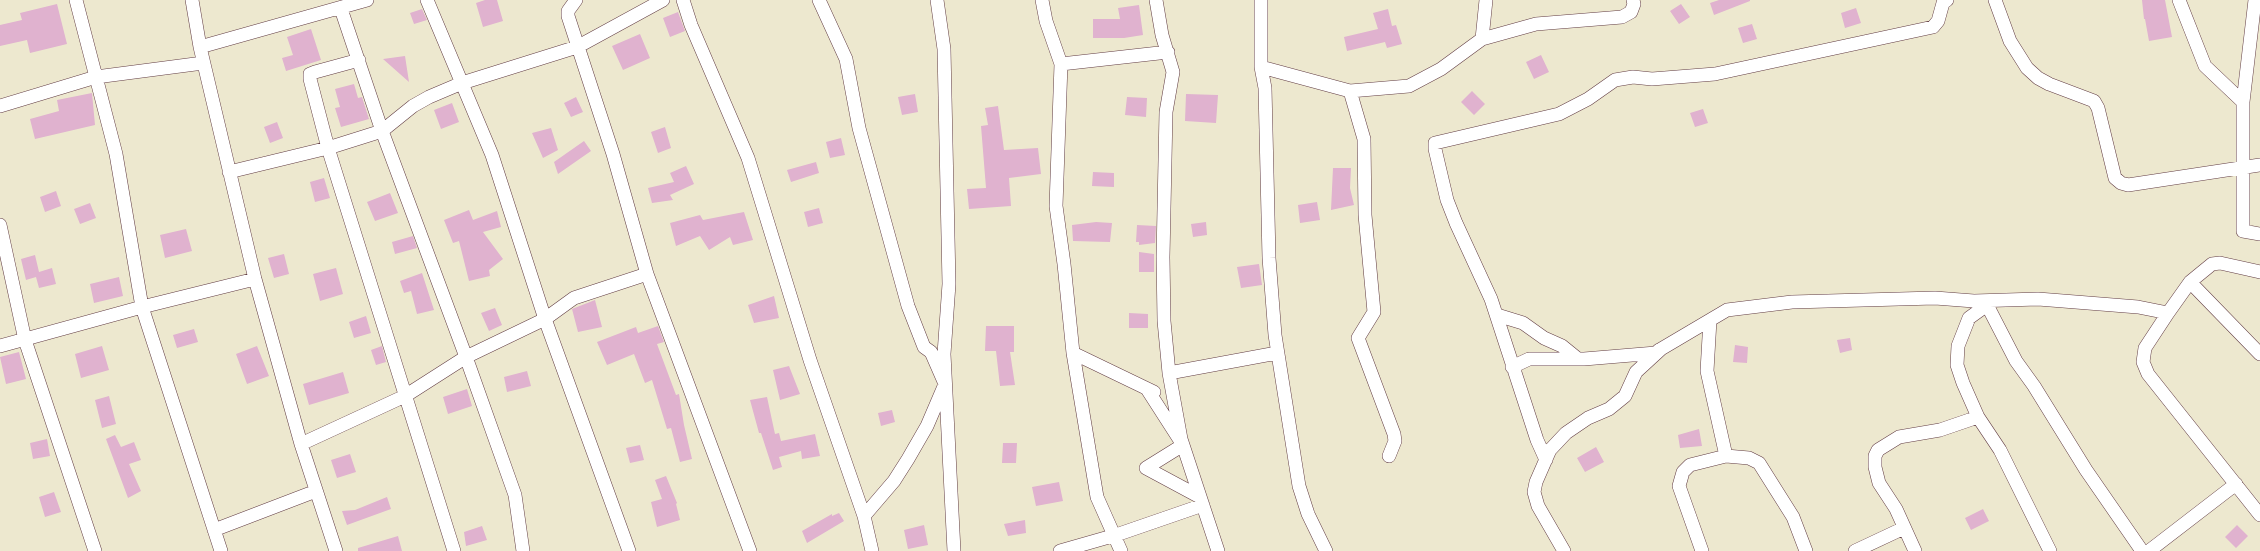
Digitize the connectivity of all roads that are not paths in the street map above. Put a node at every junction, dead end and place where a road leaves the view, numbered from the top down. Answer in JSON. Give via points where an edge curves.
{"nodes":[{"id":1,"x":76,"y":0,"type":"edge"},
{"id":2,"x":192,"y":0,"type":"edge"},
{"id":3,"x":367,"y":0,"type":"edge"},
{"id":4,"x":427,"y":0,"type":"edge"},
{"id":5,"x":576,"y":0,"type":"edge"},
{"id":6,"x":663,"y":0,"type":"edge"},
{"id":7,"x":683,"y":0,"type":"edge"},
{"id":8,"x":819,"y":0,"type":"edge"},
{"id":9,"x":937,"y":0,"type":"edge"},
{"id":10,"x":1042,"y":0,"type":"edge"},
{"id":11,"x":1156,"y":0,"type":"edge"},
{"id":12,"x":1261,"y":0,"type":"edge"},
{"id":13,"x":1486,"y":0,"type":"edge"},
{"id":14,"x":1633,"y":0,"type":"edge"},
{"id":15,"x":1947,"y":0,"type":"edge"},
{"id":16,"x":1995,"y":0,"type":"edge"},
{"id":17,"x":2180,"y":0,"type":"edge"},
{"id":18,"x":2255,"y":0,"type":"edge"},
{"id":19,"x":341,"y":9,"type":"junction"},
{"id":20,"x":1482,"y":39,"type":"junction"},
{"id":21,"x":200,"y":47,"type":"junction"},
{"id":22,"x":577,"y":47,"type":"junction"},
{"id":23,"x":1168,"y":52,"type":"junction"},
{"id":24,"x":359,"y":60,"type":"junction"},
{"id":25,"x":204,"y":63,"type":"junction"},
{"id":26,"x":1061,"y":64,"type":"junction"},
{"id":27,"x":1261,"y":67,"type":"junction"},
{"id":28,"x":96,"y":77,"type":"junction"},
{"id":29,"x":462,"y":83,"type":"junction"},
{"id":30,"x":1350,"y":91,"type":"junction"},
{"id":31,"x":2243,"y":102,"type":"junction"},
{"id":32,"x":0,"y":106,"type":"edge"},
{"id":33,"x":382,"y":131,"type":"junction"},
{"id":34,"x":328,"y":148,"type":"junction"},
{"id":35,"x":2260,"y":165,"type":"edge"},
{"id":36,"x":2243,"y":167,"type":"junction"},
{"id":37,"x":230,"y":172,"type":"junction"},
{"id":38,"x":0,"y":225,"type":"edge"},
{"id":39,"x":2260,"y":234,"type":"edge"},
{"id":40,"x":2260,"y":272,"type":"edge"},
{"id":41,"x":647,"y":274,"type":"junction"},
{"id":42,"x":255,"y":279,"type":"junction"},
{"id":43,"x":2190,"y":282,"type":"junction"},
{"id":44,"x":1986,"y":303,"type":"junction"},
{"id":45,"x":142,"y":307,"type":"junction"},
{"id":46,"x":2168,"y":313,"type":"junction"},
{"id":47,"x":1497,"y":315,"type":"junction"},
{"id":48,"x":545,"y":319,"type":"junction"},
{"id":49,"x":1710,"y":320,"type":"junction"},
{"id":50,"x":25,"y":340,"type":"junction"},
{"id":51,"x":0,"y":346,"type":"edge"},
{"id":52,"x":1661,"y":349,"type":"junction"},
{"id":53,"x":1277,"y":352,"type":"junction"},
{"id":54,"x":1073,"y":353,"type":"junction"},
{"id":55,"x":2260,"y":354,"type":"edge"},
{"id":56,"x":466,"y":357,"type":"junction"},
{"id":57,"x":1578,"y":359,"type":"junction"},
{"id":58,"x":1512,"y":367,"type":"junction"},
{"id":59,"x":1169,"y":373,"type":"junction"},
{"id":60,"x":945,"y":384,"type":"junction"},
{"id":61,"x":1147,"y":389,"type":"junction"},
{"id":62,"x":405,"y":396,"type":"junction"},
{"id":63,"x":1174,"y":402,"type":"junction"},
{"id":64,"x":1978,"y":417,"type":"junction"},
{"id":65,"x":301,"y":444,"type":"junction"},
{"id":66,"x":1183,"y":445,"type":"junction"},
{"id":67,"x":1389,"y":456,"type":"dead end"},
{"id":68,"x":1726,"y":456,"type":"junction"},
{"id":69,"x":1546,"y":460,"type":"junction"},
{"id":70,"x":2236,"y":484,"type":"junction"},
{"id":71,"x":316,"y":491,"type":"junction"},
{"id":72,"x":1202,"y":501,"type":"junction"},
{"id":73,"x":2260,"y":515,"type":"edge"},
{"id":74,"x":864,"y":516,"type":"junction"},
{"id":75,"x":1904,"y":528,"type":"junction"},
{"id":76,"x":214,"y":530,"type":"junction"},
{"id":77,"x":1116,"y":535,"type":"junction"},
{"id":78,"x":95,"y":551,"type":"edge"},
{"id":79,"x":221,"y":551,"type":"edge"},
{"id":80,"x":336,"y":551,"type":"edge"},
{"id":81,"x":454,"y":551,"type":"edge"},
{"id":82,"x":523,"y":551,"type":"edge"},
{"id":83,"x":629,"y":551,"type":"edge"},
{"id":84,"x":750,"y":551,"type":"edge"},
{"id":85,"x":872,"y":551,"type":"edge"},
{"id":86,"x":954,"y":551,"type":"edge"},
{"id":87,"x":1060,"y":551,"type":"edge"},
{"id":88,"x":1121,"y":551,"type":"edge"},
{"id":89,"x":1218,"y":551,"type":"edge"},
{"id":90,"x":1326,"y":551,"type":"edge"},
{"id":91,"x":1564,"y":551,"type":"edge"},
{"id":92,"x":1702,"y":551,"type":"edge"},
{"id":93,"x":1806,"y":551,"type":"edge"},
{"id":94,"x":1855,"y":551,"type":"edge"},
{"id":95,"x":1915,"y":551,"type":"edge"},
{"id":96,"x":2050,"y":551,"type":"edge"},
{"id":97,"x":2142,"y":551,"type":"edge"},
{"id":98,"x":2149,"y":551,"type":"edge"}],
"edges":[{"from":1,"to":28,"type":"street"},
{"from":2,"to":21,"type":"street"},
{"from":3,"to":19,"type":"street"},
{"from":4,"to":29,"type":"street"},
{"from":5,"to":22,"type":"street","via":[[568,11],[568,16]]},
{"from":6,"to":22,"type":"street"},
{"from":7,"to":74,"type":"street","via":[[691,25],[748,158],[810,360]]},
{"from":8,"to":60,"type":"street","via":[[846,59],[859,128],[908,306],[924,347],[931,352]]},
{"from":9,"to":60,"type":"street","via":[[944,49],[948,210],[949,284],[944,354]]},
{"from":10,"to":26,"type":"street","via":[[1046,21]]},
{"from":11,"to":23,"type":"street"},
{"from":12,"to":27,"type":"street"},
{"from":13,"to":20,"type":"street"},
{"from":14,"to":20,"type":"street","via":[[1631,12],[1622,17],[1536,24]]},
{"from":15,"to":47,"type":"street","via":[[1943,3],[1933,27],[1715,74],[1615,80],[1588,99],[1558,114],[1437,141],[1434,146],[1447,200]]},
{"from":16,"to":36,"type":"street","via":[[2010,41],[2027,68],[2049,84],[2094,101],[2098,108],[2115,178],[2121,183],[2128,185]]},
{"from":17,"to":31,"type":"street","via":[[2205,66]]},
{"from":18,"to":31,"type":"street"},
{"from":19,"to":21,"type":"street"},
{"from":19,"to":24,"type":"street"},
{"from":20,"to":30,"type":"street","via":[[1441,69],[1409,86]]},
{"from":21,"to":25,"type":"street"},
{"from":22,"to":29,"type":"street"},
{"from":22,"to":41,"type":"street","via":[[613,154]]},
{"from":23,"to":26,"type":"street"},
{"from":23,"to":59,"type":"street","via":[[1173,72],[1166,112],[1164,257],[1164,321]]},
{"from":24,"to":33,"type":"street"},
{"from":24,"to":34,"type":"street","via":[[310,74]]},
{"from":25,"to":28,"type":"street"},
{"from":25,"to":37,"type":"street"},
{"from":26,"to":54,"type":"street","via":[[1056,206]]},
{"from":27,"to":30,"type":"street"},
{"from":27,"to":53,"type":"street","via":[[1264,88],[1269,258]]},
{"from":28,"to":32,"type":"street"},
{"from":28,"to":45,"type":"street","via":[[116,154]]},
{"from":29,"to":33,"type":"street","via":[[413,106]]},
{"from":29,"to":48,"type":"street","via":[[492,155]]},
{"from":30,"to":67,"type":"street","via":[[1364,139],[1365,216],[1374,312],[1358,338],[1394,434],[1395,441]]},
{"from":31,"to":36,"type":"street"},
{"from":33,"to":34,"type":"street"},
{"from":33,"to":56,"type":"street"},
{"from":34,"to":37,"type":"street"},
{"from":34,"to":62,"type":"street"},
{"from":35,"to":36,"type":"street"},
{"from":36,"to":39,"type":"street","via":[[2243,231]]},
{"from":37,"to":42,"type":"street"},
{"from":38,"to":50,"type":"street"},
{"from":40,"to":43,"type":"street","via":[[2220,263],[2212,264]]},
{"from":41,"to":48,"type":"street","via":[[574,298]]},
{"from":41,"to":84,"type":"street"},
{"from":42,"to":45,"type":"street"},
{"from":42,"to":65,"type":"street"},
{"from":43,"to":46,"type":"street"},
{"from":43,"to":55,"type":"street"},
{"from":44,"to":46,"type":"street","via":[[2045,300],[2138,307]]},
{"from":44,"to":49,"type":"street","via":[[1920,298],[1792,302],[1727,310]]},
{"from":44,"to":64,"type":"street","via":[[1969,318],[1957,354],[1957,365],[1963,384]]},
{"from":44,"to":97,"type":"street","via":[[2016,361]]},
{"from":45,"to":50,"type":"street"},
{"from":45,"to":76,"type":"street"},
{"from":46,"to":70,"type":"street","via":[[2145,348],[2142,362],[2148,374]]},
{"from":47,"to":57,"type":"street","via":[[1523,323],[1544,338],[1562,346]]},
{"from":47,"to":58,"type":"street"},
{"from":48,"to":56,"type":"street"},
{"from":48,"to":83,"type":"street"},
{"from":49,"to":52,"type":"street"},
{"from":49,"to":68,"type":"street","via":[[1707,371]]},
{"from":50,"to":51,"type":"street"},
{"from":50,"to":78,"type":"street"},
{"from":52,"to":57,"type":"street","via":[[1656,353]]},
{"from":52,"to":69,"type":"street","via":[[1636,372],[1625,396],[1609,409],[1588,418],[1566,433],[1550,450]]},
{"from":53,"to":59,"type":"street"},
{"from":53,"to":90,"type":"street","via":[[1299,486],[1308,514]]},
{"from":54,"to":61,"type":"street"},
{"from":54,"to":77,"type":"street","via":[[1097,497]]},
{"from":56,"to":62,"type":"street"},
{"from":56,"to":82,"type":"street","via":[[515,495]]},
{"from":57,"to":58,"type":"street","via":[[1529,358]]},
{"from":58,"to":69,"type":"street"},
{"from":59,"to":63,"type":"street"},
{"from":60,"to":74,"type":"street","via":[[927,426],[908,459],[894,481]]},
{"from":60,"to":86,"type":"street"},
{"from":61,"to":63,"type":"street"},
{"from":61,"to":66,"type":"street"},
{"from":62,"to":65,"type":"street"},
{"from":62,"to":81,"type":"street"},
{"from":63,"to":66,"type":"street"},
{"from":64,"to":75,"type":"street","via":[[1940,430],[1899,437],[1878,450],[1875,468],[1879,483],[1896,509]]},
{"from":64,"to":96,"type":"street","via":[[2000,450]]},
{"from":65,"to":71,"type":"street"},
{"from":66,"to":72,"type":"street"},
{"from":66,"to":72,"type":"street","via":[[1146,468]]},
{"from":68,"to":92,"type":"street","via":[[1690,465],[1683,472],[1679,486]]},
{"from":68,"to":93,"type":"street","via":[[1749,458],[1759,463],[1793,517]]},
{"from":69,"to":91,"type":"street","via":[[1534,492],[1538,506]]},
{"from":70,"to":73,"type":"street"},
{"from":70,"to":98,"type":"street"},
{"from":71,"to":76,"type":"street"},
{"from":71,"to":80,"type":"street"},
{"from":72,"to":77,"type":"street"},
{"from":72,"to":89,"type":"street"},
{"from":74,"to":85,"type":"street"},
{"from":75,"to":94,"type":"street"},
{"from":75,"to":95,"type":"street"},
{"from":76,"to":79,"type":"street"},
{"from":77,"to":87,"type":"street"},
{"from":77,"to":88,"type":"street"}]}
